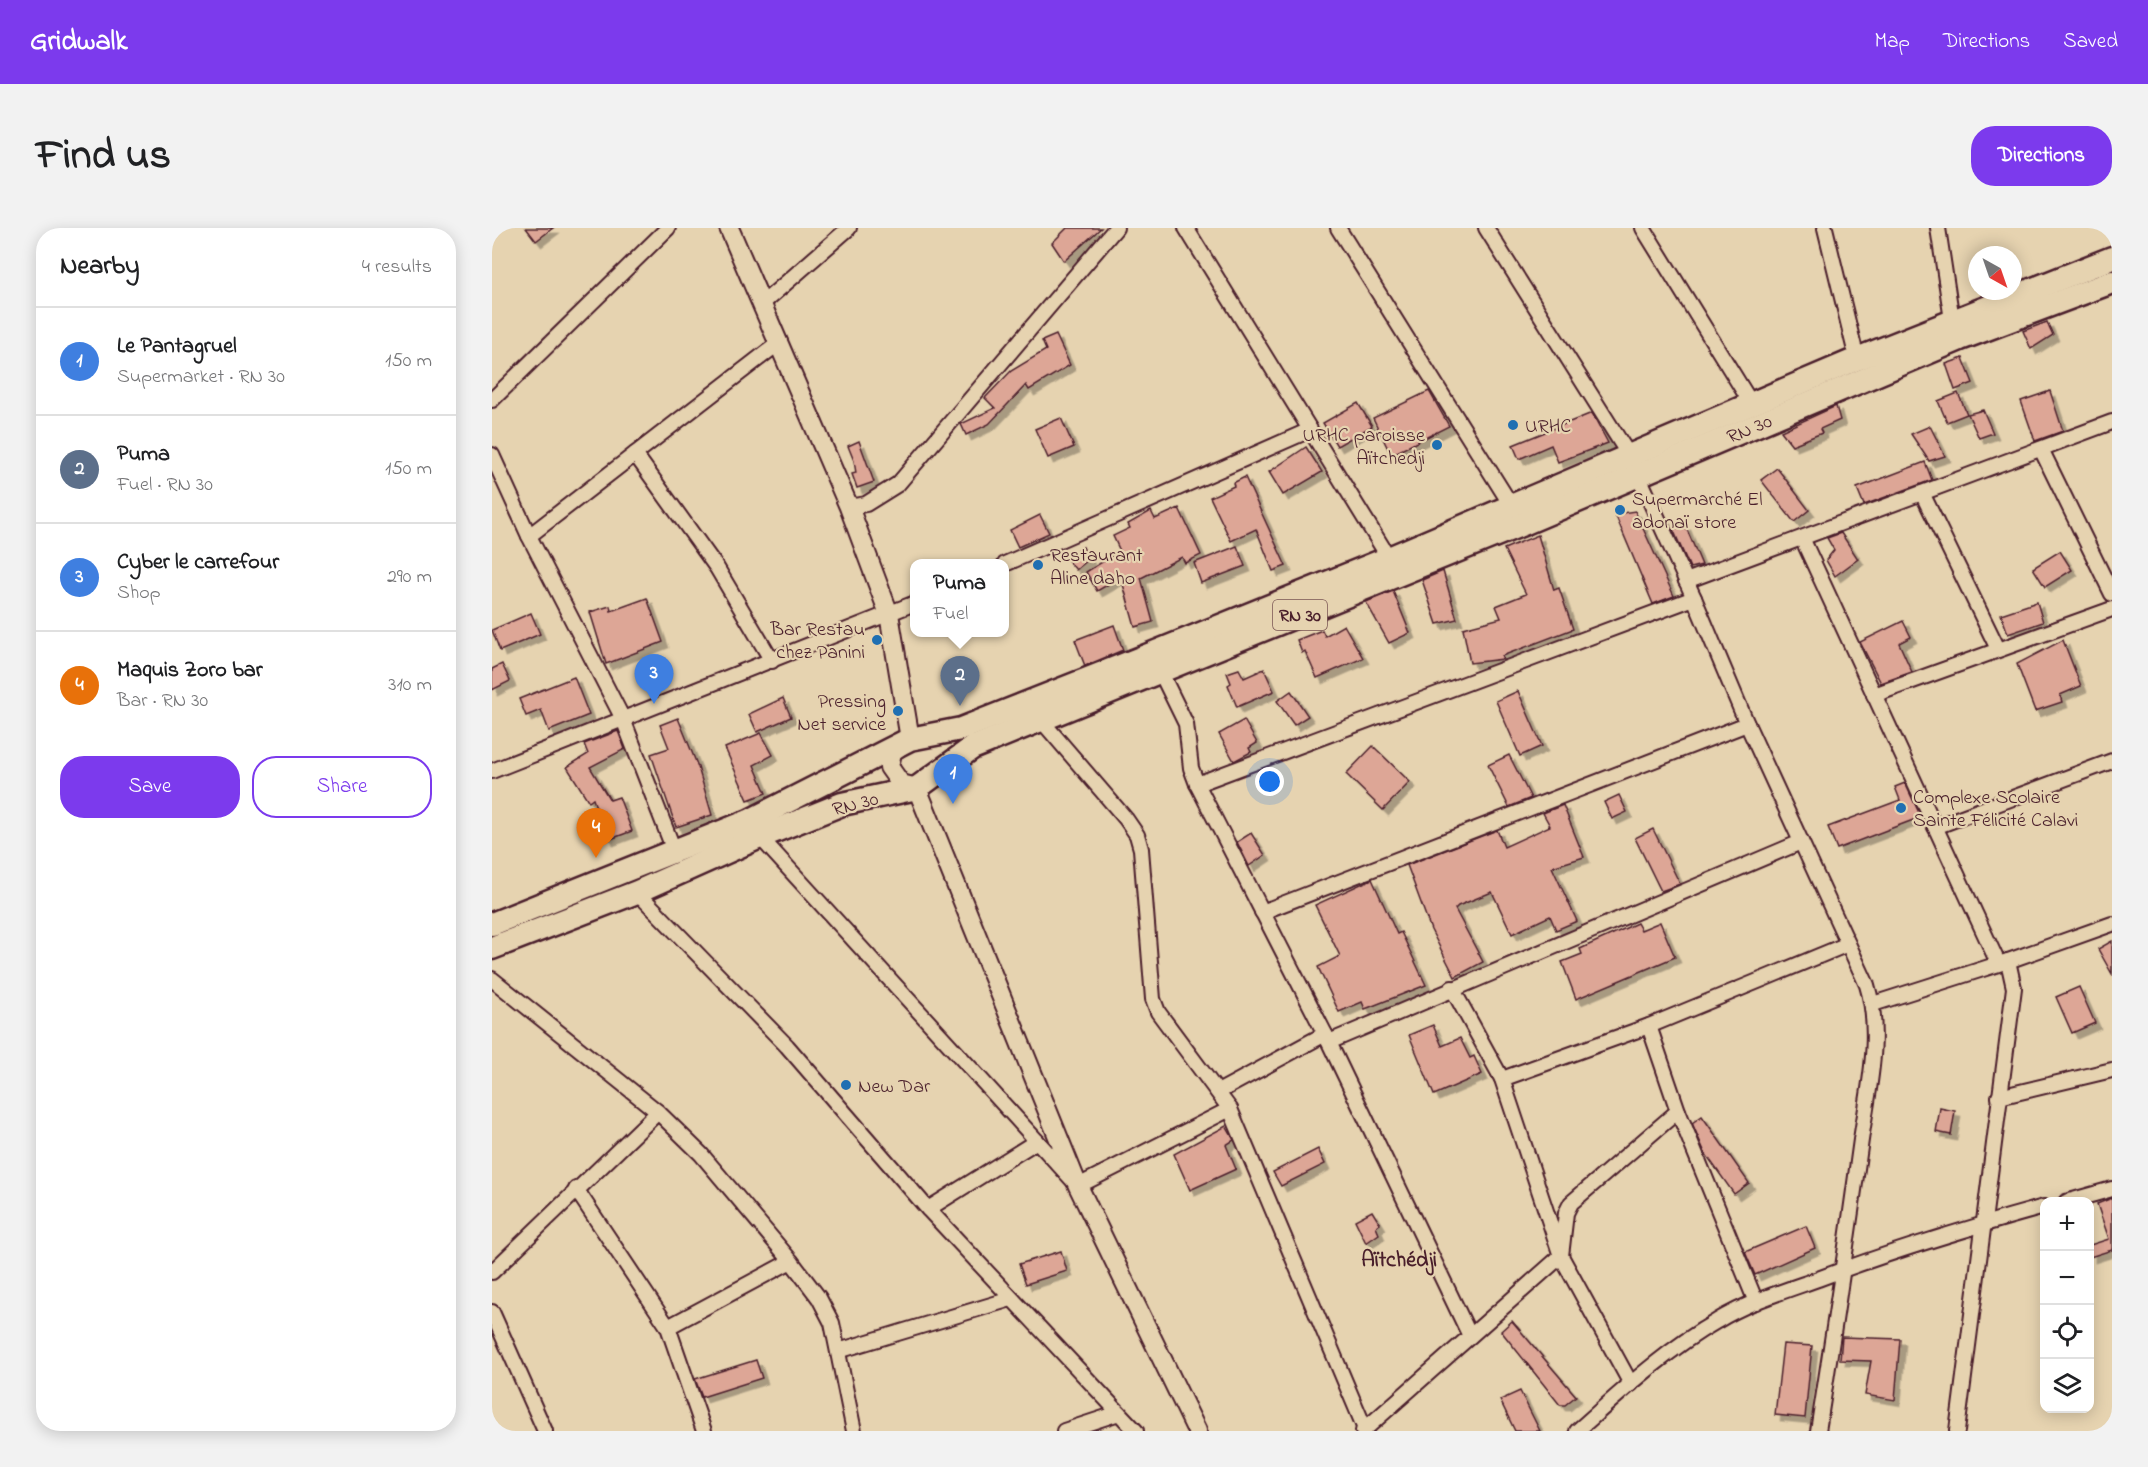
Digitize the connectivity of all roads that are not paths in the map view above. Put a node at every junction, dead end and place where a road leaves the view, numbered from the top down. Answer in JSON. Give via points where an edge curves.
{"nodes":[{"id":1,"x":668,"y":228,"type":"edge"},
{"id":2,"x":729,"y":228,"type":"edge"},
{"id":3,"x":849,"y":228,"type":"edge"},
{"id":4,"x":1116,"y":228,"type":"edge"},
{"id":5,"x":1186,"y":228,"type":"edge"},
{"id":6,"x":1338,"y":228,"type":"edge"},
{"id":7,"x":1486,"y":228,"type":"edge"},
{"id":8,"x":1643,"y":228,"type":"edge"},
{"id":9,"x":1825,"y":228,"type":"edge"},
{"id":10,"x":1938,"y":228,"type":"edge"},
{"id":11,"x":2112,"y":258,"type":"edge"},
{"id":12,"x":2112,"y":282,"type":"edge"},
{"id":13,"x":763,"y":303,"type":"junction"},
{"id":14,"x":1952,"y":320,"type":"junction"},
{"id":15,"x":780,"y":342,"type":"junction"},
{"id":16,"x":1857,"y":358,"type":"junction"},
{"id":17,"x":492,"y":400,"type":"edge"},
{"id":18,"x":1751,"y":403,"type":"junction"},
{"id":19,"x":2112,"y":422,"type":"edge"},
{"id":20,"x":1310,"y":430,"type":"junction"},
{"id":21,"x":2041,"y":448,"type":"junction"},
{"id":22,"x":635,"y":454,"type":"junction"},
{"id":23,"x":492,"y":455,"type":"edge"},
{"id":24,"x":1634,"y":466,"type":"junction"},
{"id":25,"x":1922,"y":493,"type":"junction"},
{"id":26,"x":1511,"y":505,"type":"junction"},
{"id":27,"x":849,"y":507,"type":"junction"},
{"id":28,"x":529,"y":536,"type":"junction"},
{"id":29,"x":1802,"y":538,"type":"junction"},
{"id":30,"x":1389,"y":558,"type":"junction"},
{"id":31,"x":1009,"y":562,"type":"edge"},
{"id":32,"x":1686,"y":581,"type":"junction"},
{"id":33,"x":2112,"y":594,"type":"edge"},
{"id":34,"x":1694,"y":598,"type":"junction"},
{"id":35,"x":910,"y":605,"type":"edge"},
{"id":36,"x":2112,"y":609,"type":"edge"},
{"id":37,"x":890,"y":614,"type":"junction"},
{"id":38,"x":1998,"y":649,"type":"junction"},
{"id":39,"x":772,"y":661,"type":"junction"},
{"id":40,"x":1160,"y":671,"type":"junction"},
{"id":41,"x":1874,"y":695,"type":"junction"},
{"id":42,"x":623,"y":719,"type":"junction"},
{"id":43,"x":1041,"y":720,"type":"junction"},
{"id":44,"x":1747,"y":724,"type":"junction"},
{"id":45,"x":910,"y":739,"type":"junction"},
{"id":46,"x":2112,"y":761,"type":"edge"},
{"id":47,"x":492,"y":771,"type":"edge"},
{"id":48,"x":1197,"y":784,"type":"junction"},
{"id":49,"x":917,"y":788,"type":"junction"},
{"id":50,"x":1935,"y":827,"type":"junction"},
{"id":51,"x":760,"y":837,"type":"junction"},
{"id":52,"x":1801,"y":842,"type":"junction"},
{"id":53,"x":675,"y":853,"type":"junction"},
{"id":54,"x":637,"y":892,"type":"junction"},
{"id":55,"x":1262,"y":912,"type":"junction"},
{"id":56,"x":492,"y":924,"type":"edge"},
{"id":57,"x":2112,"y":924,"type":"edge"},
{"id":58,"x":1848,"y":944,"type":"junction"},
{"id":59,"x":492,"y":948,"type":"edge"},
{"id":60,"x":2003,"y":962,"type":"junction"},
{"id":61,"x":492,"y":979,"type":"edge"},
{"id":62,"x":1452,"y":988,"type":"junction"},
{"id":63,"x":1873,"y":1004,"type":"junction"},
{"id":64,"x":1649,"y":1026,"type":"junction"},
{"id":65,"x":1327,"y":1038,"type":"junction"},
{"id":66,"x":2112,"y":1070,"type":"edge"},
{"id":67,"x":1502,"y":1079,"type":"junction"},
{"id":68,"x":1218,"y":1092,"type":"junction"},
{"id":69,"x":1999,"y":1097,"type":"junction"},
{"id":70,"x":1230,"y":1110,"type":"junction"},
{"id":71,"x":1678,"y":1111,"type":"junction"},
{"id":72,"x":658,"y":1112,"type":"junction"},
{"id":73,"x":1037,"y":1141,"type":"junction"},
{"id":74,"x":1078,"y":1186,"type":"junction"},
{"id":75,"x":576,"y":1189,"type":"junction"},
{"id":76,"x":2112,"y":1189,"type":"edge"},
{"id":77,"x":2084,"y":1197,"type":"edge"},
{"id":78,"x":2040,"y":1208,"type":"edge"},
{"id":79,"x":928,"y":1209,"type":"junction"},
{"id":80,"x":1986,"y":1223,"type":"junction"},
{"id":81,"x":1561,"y":1256,"type":"junction"},
{"id":82,"x":791,"y":1261,"type":"junction"},
{"id":83,"x":1844,"y":1269,"type":"junction"},
{"id":84,"x":492,"y":1272,"type":"edge"},
{"id":85,"x":1011,"y":1299,"type":"junction"},
{"id":86,"x":1755,"y":1302,"type":"junction"},
{"id":87,"x":492,"y":1312,"type":"edge"},
{"id":88,"x":668,"y":1327,"type":"junction"},
{"id":89,"x":1470,"y":1336,"type":"junction"},
{"id":90,"x":838,"y":1351,"type":"junction"},
{"id":91,"x":1631,"y":1384,"type":"junction"},
{"id":92,"x":1119,"y":1413,"type":"junction"},
{"id":93,"x":1364,"y":1430,"type":"edge"},
{"id":94,"x":546,"y":1431,"type":"edge"},
{"id":95,"x":705,"y":1431,"type":"edge"},
{"id":96,"x":854,"y":1431,"type":"edge"},
{"id":97,"x":1064,"y":1431,"type":"edge"},
{"id":98,"x":1136,"y":1431,"type":"edge"},
{"id":99,"x":1197,"y":1431,"type":"edge"},
{"id":100,"x":1577,"y":1431,"type":"edge"},
{"id":101,"x":1818,"y":1431,"type":"edge"},
{"id":102,"x":1957,"y":1431,"type":"edge"}],
"edges":[{"from":1,"to":17,"type":"street"},
{"from":2,"to":13,"type":"street"},
{"from":3,"to":13,"type":"street"},
{"from":4,"to":27,"type":"street","via":[[898,484],[866,504]]},
{"from":5,"to":20,"type":"street"},
{"from":6,"to":26,"type":"street"},
{"from":7,"to":24,"type":"street"},
{"from":8,"to":18,"type":"street"},
{"from":9,"to":16,"type":"street"},
{"from":10,"to":14,"type":"street"},
{"from":11,"to":14,"type":"main road","number":"RN 30"},
{"from":12,"to":24,"type":"main road","name":"RN 30","number":"RN 30"},
{"from":13,"to":15,"type":"street"},
{"from":14,"to":16,"type":"main road","number":"RN 30"},
{"from":15,"to":22,"type":"street"},
{"from":15,"to":27,"type":"street"},
{"from":16,"to":18,"type":"main road","number":"RN 30"},
{"from":18,"to":24,"type":"main road","number":"RN 30"},
{"from":19,"to":21,"type":"street"},
{"from":20,"to":30,"type":"street"},
{"from":20,"to":31,"type":"street"},
{"from":21,"to":25,"type":"street"},
{"from":21,"to":33,"type":"street"},
{"from":22,"to":28,"type":"street"},
{"from":22,"to":39,"type":"street","via":[[717,568]]},
{"from":23,"to":28,"type":"street"},
{"from":24,"to":26,"type":"main road","number":"RN 30"},
{"from":24,"to":32,"type":"street"},
{"from":24,"to":40,"type":"main road","name":"RN 30","number":"RN 30"},
{"from":25,"to":29,"type":"street"},
{"from":25,"to":38,"type":"street"},
{"from":26,"to":30,"type":"main road","number":"RN 30"},
{"from":27,"to":37,"type":"street"},
{"from":28,"to":42,"type":"street"},
{"from":29,"to":32,"type":"street"},
{"from":29,"to":41,"type":"street"},
{"from":30,"to":45,"type":"main road","number":"RN 30","via":[[961,729]]},
{"from":32,"to":34,"type":"street"},
{"from":34,"to":44,"type":"street"},
{"from":34,"to":48,"type":"street"},
{"from":35,"to":37,"type":"street"},
{"from":36,"to":38,"type":"street"},
{"from":37,"to":39,"type":"street"},
{"from":37,"to":45,"type":"street"},
{"from":38,"to":41,"type":"street"},
{"from":39,"to":42,"type":"street"},
{"from":40,"to":43,"type":"main road","name":"RN 30","number":"RN 30"},
{"from":40,"to":48,"type":"street","via":[[1186,724],[1191,768]]},
{"from":41,"to":50,"type":"street"},
{"from":42,"to":47,"type":"street"},
{"from":42,"to":53,"type":"street"},
{"from":43,"to":49,"type":"main road","name":"RN 30","number":"RN 30","via":[[972,748]]},
{"from":43,"to":68,"type":"street","via":[[1137,835],[1153,999],[1180,1045]]},
{"from":44,"to":52,"type":"street"},
{"from":44,"to":55,"type":"street"},
{"from":45,"to":49,"type":"street","via":[[892,752],[889,767],[901,784]]},
{"from":45,"to":53,"type":"main road","number":"RN 30","via":[[749,821]]},
{"from":46,"to":50,"type":"street"},
{"from":48,"to":55,"type":"street"},
{"from":49,"to":51,"type":"main road","name":"RN 30","number":"RN 30","via":[[842,804]]},
{"from":49,"to":74,"type":"street"},
{"from":50,"to":60,"type":"street"},
{"from":51,"to":54,"type":"main road","name":"RN 30","number":"RN 30"},
{"from":51,"to":73,"type":"street"},
{"from":52,"to":58,"type":"street"},
{"from":52,"to":62,"type":"street"},
{"from":53,"to":56,"type":"main road","number":"RN 30"},
{"from":54,"to":59,"type":"main road","name":"RN 30","number":"RN 30"},
{"from":54,"to":79,"type":"street","via":[[787,1046]]},
{"from":55,"to":65,"type":"street"},
{"from":57,"to":60,"type":"street"},
{"from":58,"to":63,"type":"street"},
{"from":58,"to":64,"type":"street"},
{"from":60,"to":63,"type":"street"},
{"from":60,"to":69,"type":"street","via":[[2014,988]]},
{"from":61,"to":72,"type":"street"},
{"from":62,"to":65,"type":"street"},
{"from":62,"to":67,"type":"street"},
{"from":63,"to":83,"type":"street","via":[[1872,1060]]},
{"from":64,"to":67,"type":"street"},
{"from":64,"to":71,"type":"street"},
{"from":65,"to":68,"type":"street"},
{"from":65,"to":89,"type":"street"},
{"from":66,"to":69,"type":"street"},
{"from":67,"to":81,"type":"street"},
{"from":68,"to":70,"type":"street"},
{"from":69,"to":80,"type":"street"},
{"from":70,"to":74,"type":"street"},
{"from":70,"to":93,"type":"street"},
{"from":71,"to":81,"type":"street","via":[[1570,1203]]},
{"from":71,"to":86,"type":"street"},
{"from":72,"to":75,"type":"street"},
{"from":72,"to":82,"type":"street","via":[[701,1154]]},
{"from":73,"to":74,"type":"street"},
{"from":73,"to":79,"type":"street"},
{"from":74,"to":99,"type":"street"},
{"from":75,"to":84,"type":"street"},
{"from":75,"to":88,"type":"street"},
{"from":76,"to":77,"type":"street"},
{"from":78,"to":80,"type":"street"},
{"from":79,"to":85,"type":"street"},
{"from":80,"to":83,"type":"street"},
{"from":80,"to":102,"type":"street"},
{"from":81,"to":89,"type":"street"},
{"from":81,"to":91,"type":"street"},
{"from":82,"to":88,"type":"street"},
{"from":82,"to":90,"type":"street","via":[[819,1298],[832,1323]]},
{"from":83,"to":86,"type":"street"},
{"from":83,"to":101,"type":"street"},
{"from":85,"to":90,"type":"street"},
{"from":85,"to":92,"type":"street"},
{"from":86,"to":91,"type":"street","via":[[1697,1333]]},
{"from":87,"to":94,"type":"street"},
{"from":88,"to":95,"type":"street"},
{"from":89,"to":93,"type":"street"},
{"from":90,"to":96,"type":"street"},
{"from":91,"to":100,"type":"street"},
{"from":92,"to":97,"type":"street"},
{"from":92,"to":98,"type":"street"}]}
